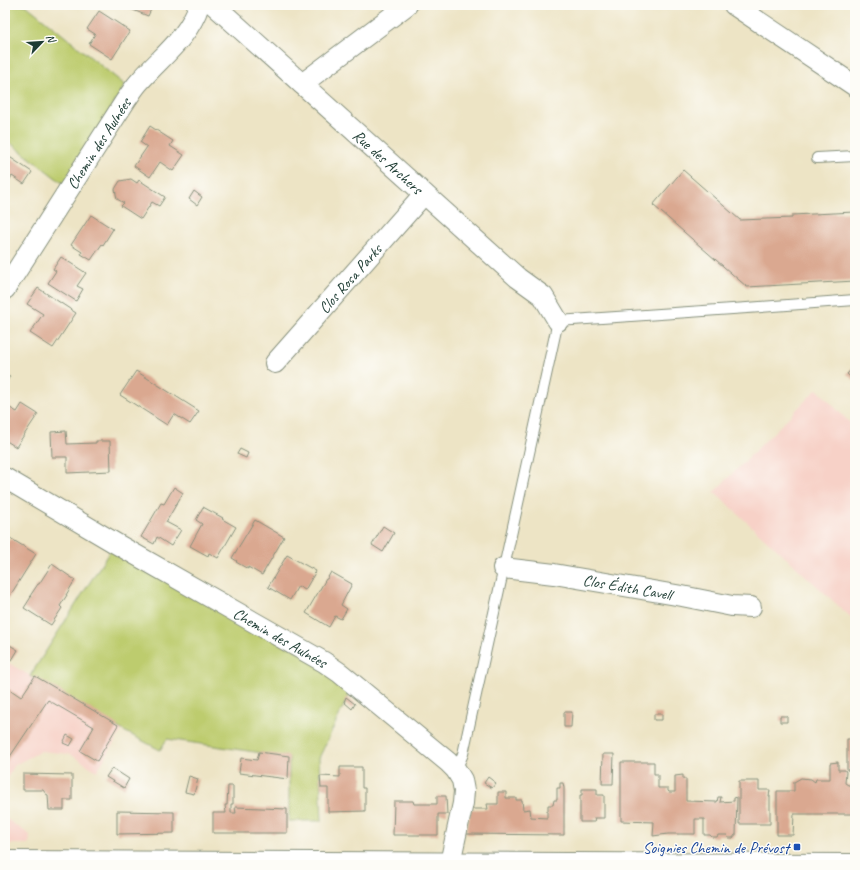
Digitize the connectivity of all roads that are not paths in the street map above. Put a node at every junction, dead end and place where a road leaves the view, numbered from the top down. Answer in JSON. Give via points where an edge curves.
{"nodes":[{"id":1,"x":199,"y":5,"type":"edge"},
{"id":2,"x":214,"y":5,"type":"edge"},
{"id":3,"x":407,"y":5,"type":"edge"},
{"id":4,"x":734,"y":5,"type":"edge"},
{"id":5,"x":302,"y":84,"type":"junction"},
{"id":6,"x":855,"y":86,"type":"edge"},
{"id":7,"x":855,"y":156,"type":"edge"},
{"id":8,"x":817,"y":158,"type":"dead end"},
{"id":9,"x":424,"y":194,"type":"junction"},
{"id":10,"x":5,"y":289,"type":"edge"},
{"id":11,"x":855,"y":300,"type":"edge"},
{"id":12,"x":558,"y":321,"type":"junction"},
{"id":13,"x":275,"y":364,"type":"dead end"},
{"id":14,"x":5,"y":478,"type":"edge"},
{"id":15,"x":503,"y":568,"type":"junction"},
{"id":16,"x":751,"y":607,"type":"dead end"},
{"id":17,"x":456,"y":770,"type":"junction"},
{"id":18,"x":5,"y":862,"type":"edge"},
{"id":19,"x":450,"y":863,"type":"junction"},
{"id":20,"x":399,"y":864,"type":"edge"},
{"id":21,"x":855,"y":865,"type":"edge"}],
"edges":[{"from":1,"to":10,"type":"street","name":"Chemin des Aulnées","via":[[196,16],[183,36],[140,81],[126,100]]},
{"from":2,"to":5,"type":"street","name":"Rue des Archers"},
{"from":3,"to":5,"type":"street"},
{"from":4,"to":6,"type":"street"},
{"from":5,"to":9,"type":"street","name":"Rue des Archers"},
{"from":7,"to":8,"type":"lane"},
{"from":9,"to":12,"type":"street","name":"Rue des Archers","via":[[518,278],[543,296]]},
{"from":9,"to":13,"type":"street","name":"Clos Rosa Parks"},
{"from":11,"to":12,"type":"lane"},
{"from":12,"to":15,"type":"lane"},
{"from":14,"to":17,"type":"street","name":"Chemin des Aulnées","via":[[324,662]]},
{"from":15,"to":16,"type":"street","name":"Clos Édith Cavell"},
{"from":15,"to":17,"type":"lane","via":[[463,754]]},
{"from":17,"to":19,"type":"street","name":"Chemin des Aulnées","via":[[462,780],[464,791]]},
{"from":18,"to":20,"type":"main road"},
{"from":19,"to":20,"type":"main road"},
{"from":19,"to":21,"type":"main road"}]}
